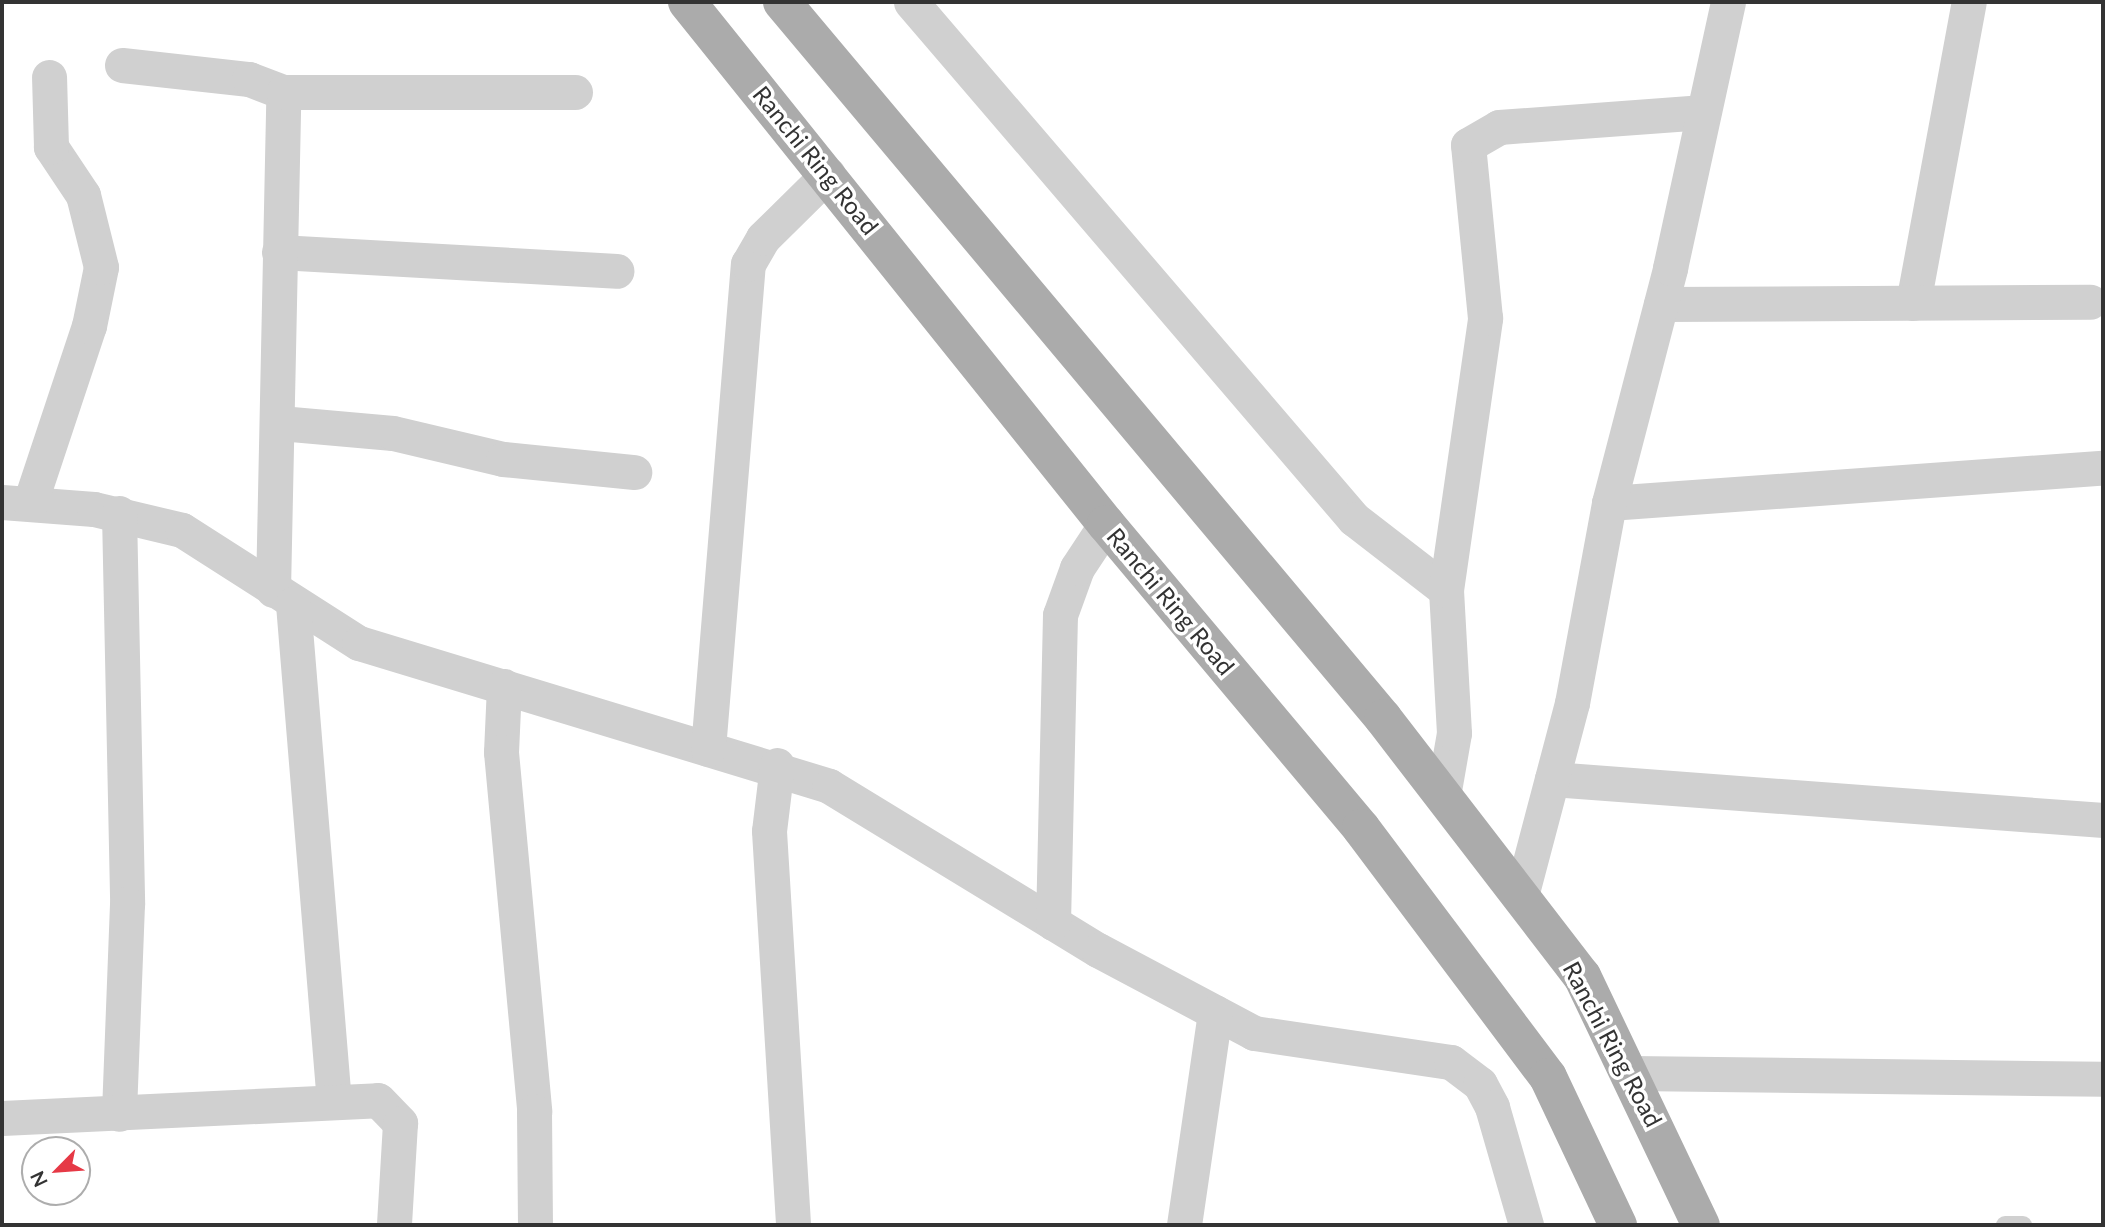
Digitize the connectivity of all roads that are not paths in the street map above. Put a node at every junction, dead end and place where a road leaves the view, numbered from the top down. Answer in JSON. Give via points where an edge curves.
{"nodes":[{"id":1,"x":687,"y":2,"type":"edge"},
{"id":2,"x":782,"y":2,"type":"edge"},
{"id":3,"x":911,"y":2,"type":"edge"},
{"id":4,"x":1728,"y":2,"type":"edge"},
{"id":5,"x":1969,"y":2,"type":"edge"},
{"id":6,"x":122,"y":65,"type":"dead end"},
{"id":7,"x":48,"y":77,"type":"dead end"},
{"id":8,"x":283,"y":92,"type":"junction"},
{"id":9,"x":575,"y":92,"type":"dead end"},
{"id":10,"x":1703,"y":112,"type":"junction"},
{"id":11,"x":828,"y":174,"type":"junction"},
{"id":12,"x":279,"y":252,"type":"junction"},
{"id":13,"x":615,"y":271,"type":"dead end"},
{"id":14,"x":2090,"y":302,"type":"dead end"},
{"id":15,"x":1913,"y":303,"type":"junction"},
{"id":16,"x":1661,"y":304,"type":"junction"},
{"id":17,"x":280,"y":423,"type":"junction"},
{"id":18,"x":2103,"y":468,"type":"edge"},
{"id":19,"x":634,"y":472,"type":"dead end"},
{"id":20,"x":16,"y":503,"type":"edge"},
{"id":21,"x":1609,"y":503,"type":"junction"},
{"id":22,"x":119,"y":513,"type":"junction"},
{"id":23,"x":1106,"y":524,"type":"junction"},
{"id":24,"x":1446,"y":590,"type":"junction"},
{"id":25,"x":283,"y":597,"type":"junction"},
{"id":26,"x":504,"y":686,"type":"junction"},
{"id":27,"x":708,"y":750,"type":"junction"},
{"id":28,"x":777,"y":765,"type":"junction"},
{"id":29,"x":1552,"y":779,"type":"junction"},
{"id":30,"x":1443,"y":796,"type":"junction"},
{"id":31,"x":2103,"y":820,"type":"edge"},
{"id":32,"x":1521,"y":896,"type":"junction"},
{"id":33,"x":1053,"y":923,"type":"junction"},
{"id":34,"x":1215,"y":1012,"type":"junction"},
{"id":35,"x":1631,"y":1073,"type":"junction"},
{"id":36,"x":2103,"y":1079,"type":"edge"},
{"id":37,"x":334,"y":1099,"type":"junction"},
{"id":38,"x":120,"y":1114,"type":"junction"},
{"id":39,"x":2,"y":1118,"type":"edge"},
{"id":40,"x":394,"y":1225,"type":"edge"},
{"id":41,"x":535,"y":1225,"type":"edge"},
{"id":42,"x":793,"y":1225,"type":"edge"},
{"id":43,"x":1184,"y":1225,"type":"edge"},
{"id":44,"x":1526,"y":1225,"type":"edge"},
{"id":45,"x":1618,"y":1225,"type":"edge"},
{"id":46,"x":1702,"y":1225,"type":"edge"},
{"id":47,"x":2005,"y":1225,"type":"edge"},
{"id":48,"x":2023,"y":1225,"type":"edge"}],
"edges":[{"from":1,"to":11,"type":"main road","name":"Ranchi Ring Road"},
{"from":2,"to":30,"type":"main road","name":"Ranchi Ring Road"},
{"from":3,"to":24,"type":"street","via":[[1354,519]]},
{"from":4,"to":10,"type":"street"},
{"from":5,"to":15,"type":"street"},
{"from":6,"to":8,"type":"street","via":[[249,79]]},
{"from":7,"to":20,"type":"street","via":[[51,147],[83,195],[101,267],[89,326]]},
{"from":8,"to":9,"type":"street","via":[[293,87]]},
{"from":8,"to":12,"type":"street"},
{"from":10,"to":16,"type":"street"},
{"from":10,"to":24,"type":"street","via":[[1499,127],[1468,145],[1485,318]]},
{"from":11,"to":23,"type":"main road","name":"Ranchi Ring Road"},
{"from":11,"to":27,"type":"street","via":[[763,238],[748,264]]},
{"from":12,"to":13,"type":"street"},
{"from":12,"to":17,"type":"street"},
{"from":14,"to":15,"type":"street"},
{"from":15,"to":16,"type":"street"},
{"from":16,"to":21,"type":"street"},
{"from":17,"to":19,"type":"street","via":[[393,433],[541,465]]},
{"from":17,"to":25,"type":"street"},
{"from":18,"to":21,"type":"street"},
{"from":20,"to":22,"type":"street"},
{"from":21,"to":29,"type":"street"},
{"from":22,"to":25,"type":"street","via":[[182,530]]},
{"from":22,"to":38,"type":"street","via":[[127,904]]},
{"from":23,"to":33,"type":"street","via":[[1077,568],[1060,615]]},
{"from":23,"to":45,"type":"main road","name":"Ranchi Ring Road","via":[[1361,828],[1548,1077]]},
{"from":24,"to":30,"type":"street","via":[[1454,733]]},
{"from":25,"to":26,"type":"street","via":[[359,643]]},
{"from":25,"to":37,"type":"street"},
{"from":26,"to":27,"type":"street"},
{"from":26,"to":41,"type":"street","via":[[501,752],[528,1025]]},
{"from":27,"to":28,"type":"street"},
{"from":28,"to":33,"type":"street","via":[[830,786]]},
{"from":28,"to":42,"type":"street","via":[[769,843]]},
{"from":29,"to":31,"type":"street"},
{"from":29,"to":32,"type":"street"},
{"from":30,"to":32,"type":"main road","name":"Ranchi Ring Road"},
{"from":32,"to":35,"type":"main road","name":"Ranchi Ring Road","via":[[1582,976]]},
{"from":33,"to":34,"type":"street"},
{"from":34,"to":43,"type":"street"},
{"from":34,"to":44,"type":"street","via":[[1277,1039],[1393,1052],[1451,1062],[1465,1071],[1492,1107]]},
{"from":35,"to":36,"type":"street"},
{"from":35,"to":46,"type":"main road","name":"Ranchi Ring Road"},
{"from":37,"to":38,"type":"street"},
{"from":37,"to":40,"type":"street","via":[[378,1100],[394,1109],[400,1123]]},
{"from":38,"to":39,"type":"street"},
{"from":47,"to":48,"type":"lane"}]}
